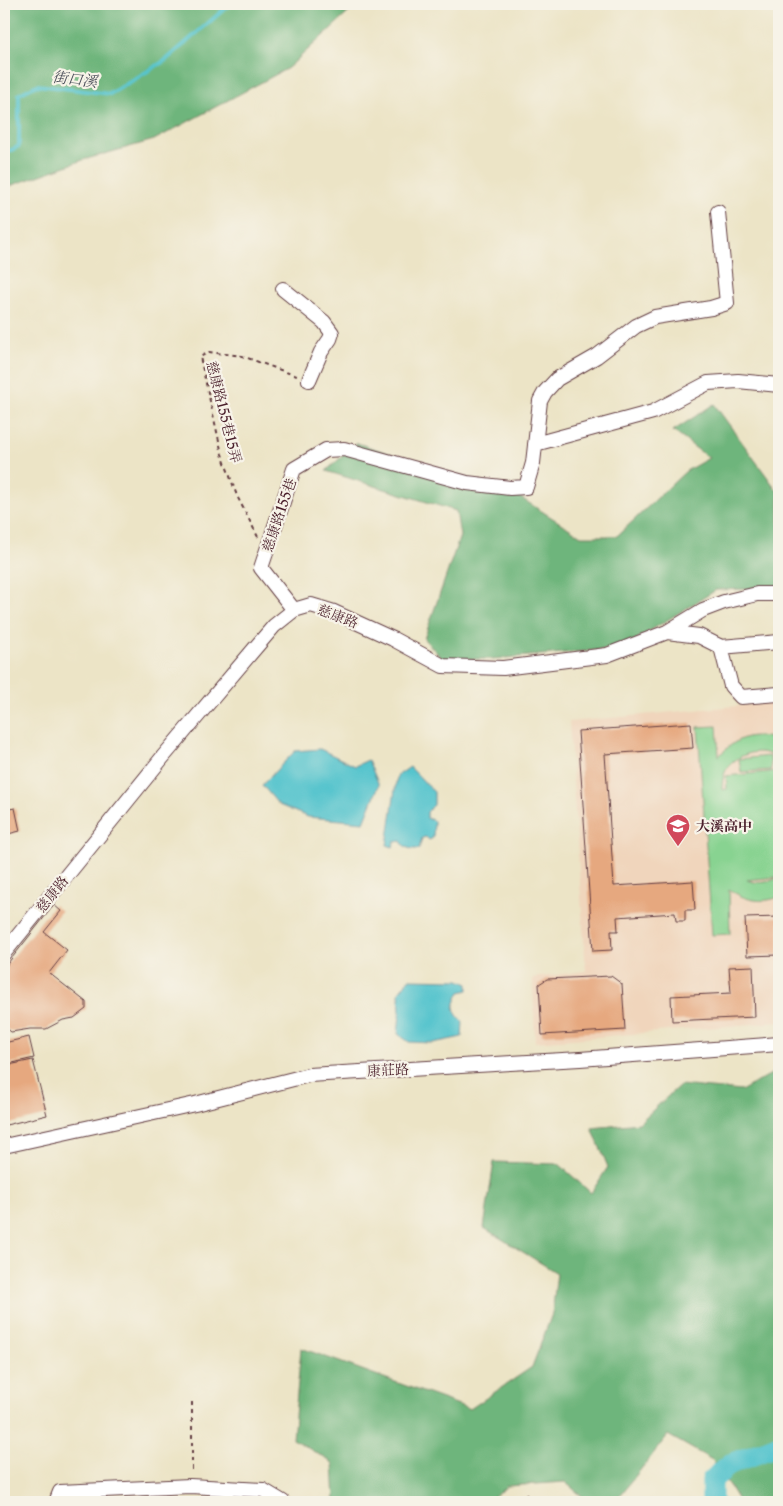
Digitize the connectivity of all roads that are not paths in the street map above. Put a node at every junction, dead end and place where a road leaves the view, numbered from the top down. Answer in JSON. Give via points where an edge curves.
{"nodes":[{"id":1,"x":718,"y":212,"type":"dead end"},
{"id":2,"x":283,"y":289,"type":"dead end"},
{"id":3,"x":309,"y":380,"type":"road end"},
{"id":4,"x":779,"y":385,"type":"edge"},
{"id":5,"x":535,"y":444,"type":"junction"},
{"id":6,"x":779,"y":594,"type":"edge"},
{"id":7,"x":294,"y":610,"type":"junction"},
{"id":8,"x":667,"y":632,"type":"junction"},
{"id":9,"x":779,"y":642,"type":"edge"},
{"id":10,"x":722,"y":648,"type":"junction"},
{"id":11,"x":779,"y":694,"type":"edge"},
{"id":12,"x":4,"y":953,"type":"edge"},
{"id":13,"x":779,"y":1044,"type":"edge"},
{"id":14,"x":4,"y":1146,"type":"edge"},
{"id":15,"x":56,"y":1502,"type":"edge"},
{"id":16,"x":283,"y":1502,"type":"edge"}],
"edges":[{"from":1,"to":5,"type":"street","via":[[727,303],[655,317],[636,326],[597,356],[557,380],[540,401]]},
{"from":2,"to":3,"type":"street","via":[[324,322],[332,333]]},
{"from":4,"to":5,"type":"street","via":[[738,381],[708,383],[653,412]]},
{"from":5,"to":7,"type":"street","name":"慈康路155巷","via":[[526,486],[510,488],[467,483],[344,449],[326,450],[294,469],[261,568]]},
{"from":6,"to":8,"type":"street","name":"慈康路","via":[[757,594],[724,602],[703,610]]},
{"from":7,"to":8,"type":"street","name":"慈康路","via":[[311,605],[334,612],[443,666],[502,668],[584,659],[607,655]]},
{"from":7,"to":12,"type":"street","name":"慈康路","via":[[274,626],[250,654]]},
{"from":8,"to":10,"type":"street","via":[[699,636]]},
{"from":9,"to":10,"type":"street"},
{"from":10,"to":11,"type":"street","via":[[731,686],[741,697]]},
{"from":13,"to":14,"type":"street","name":"康莊路","via":[[309,1074],[195,1104]]},
{"from":15,"to":16,"type":"street","via":[[60,1492],[190,1486],[263,1490]]}]}
